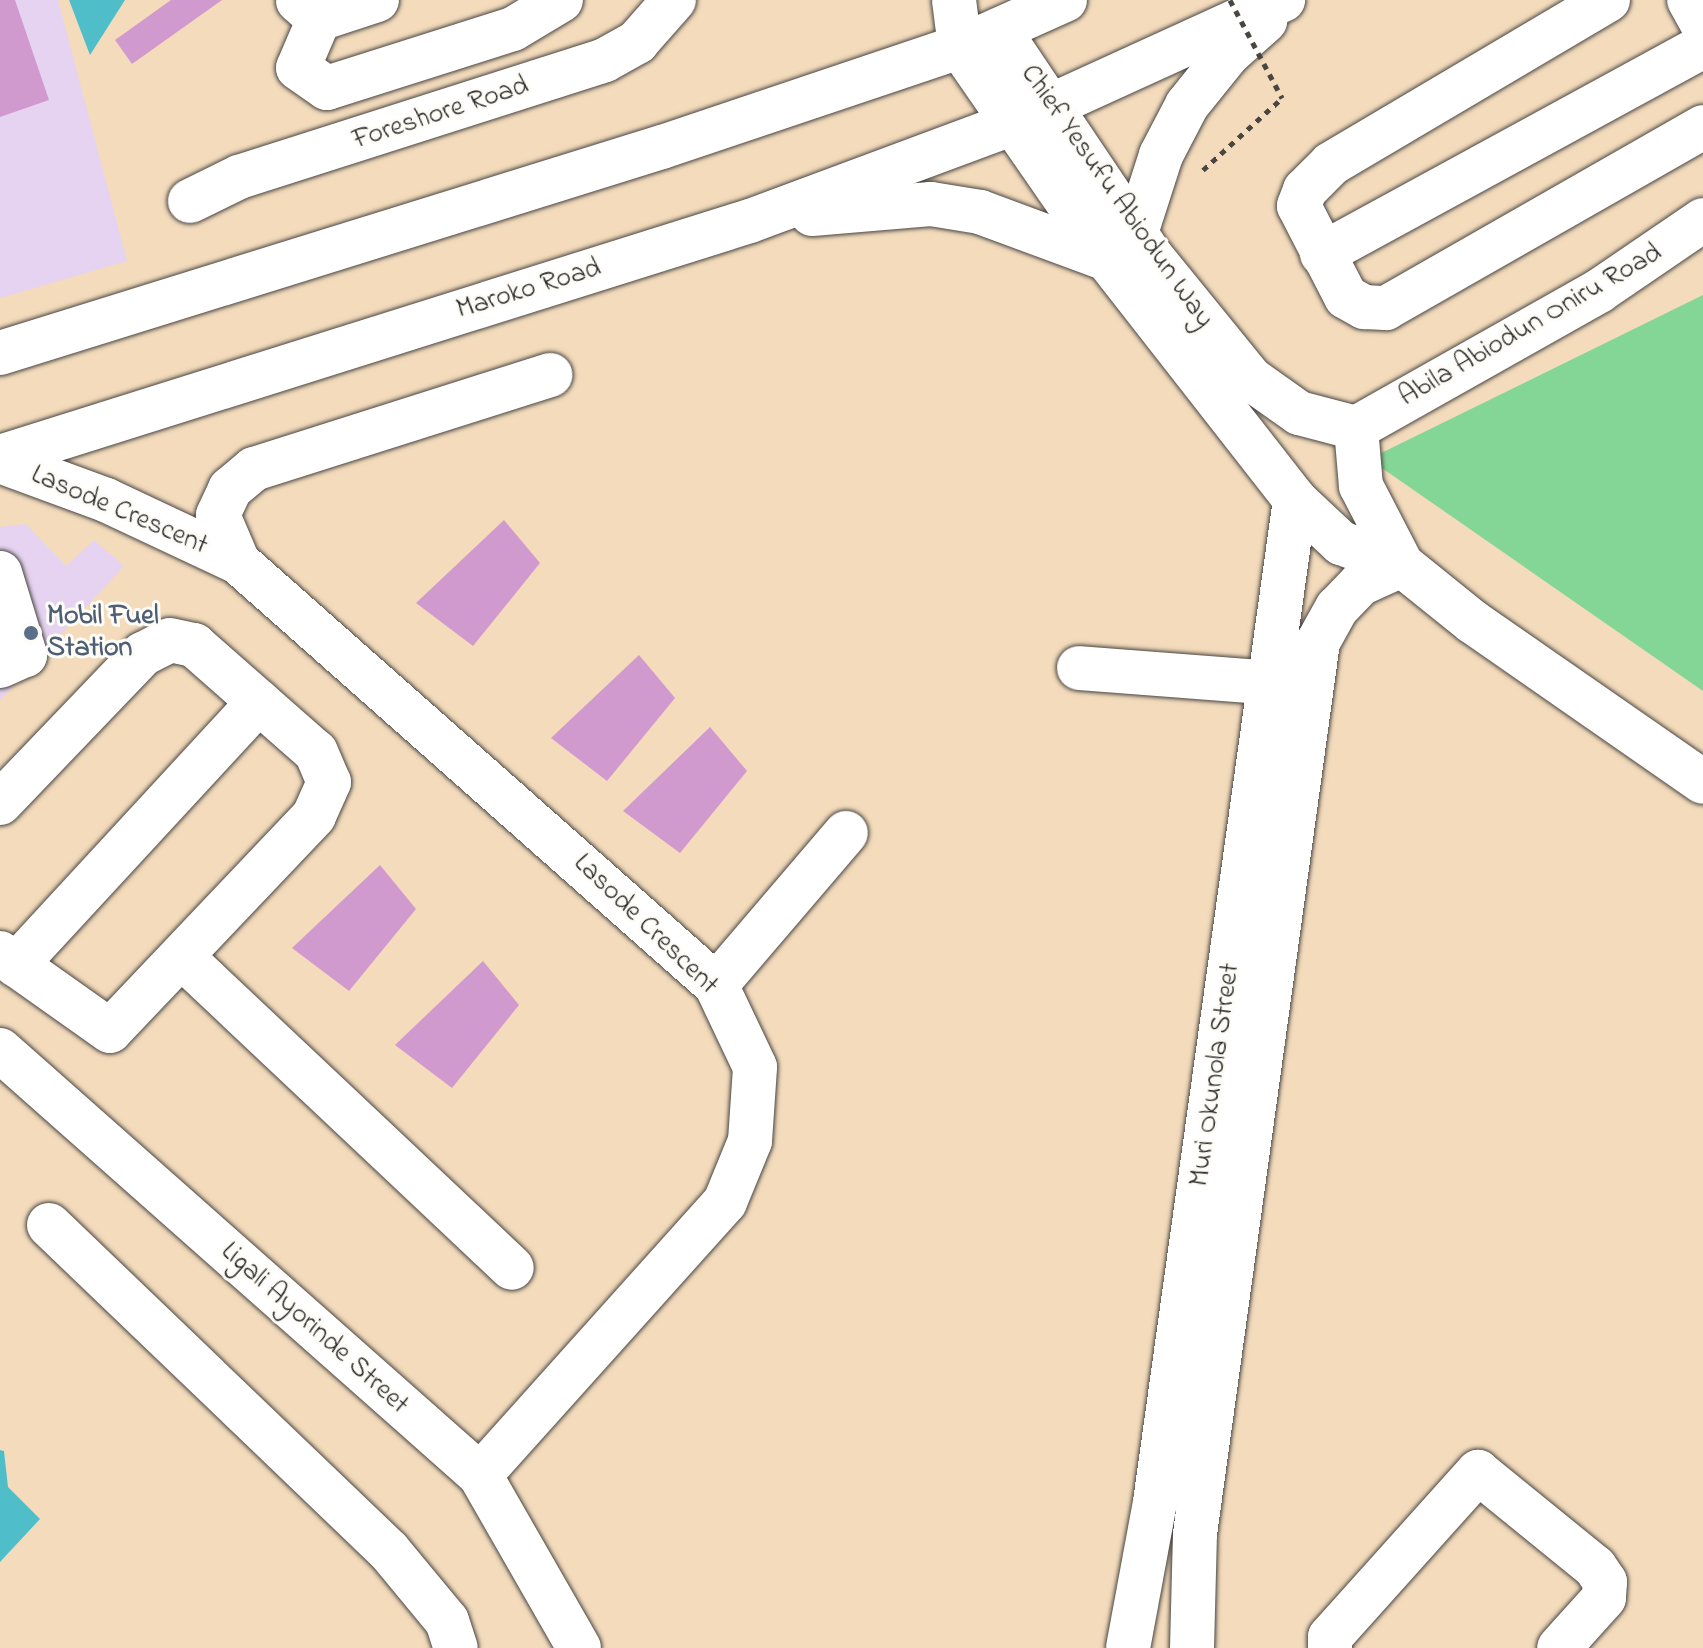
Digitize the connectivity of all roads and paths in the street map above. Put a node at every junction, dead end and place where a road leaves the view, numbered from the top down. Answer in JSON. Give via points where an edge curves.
{"nodes":[{"id":1,"x":377,"y":0,"type":"edge"},
{"id":2,"x":561,"y":0,"type":"edge"},
{"id":3,"x":674,"y":0,"type":"edge"},
{"id":4,"x":954,"y":0,"type":"edge"},
{"id":5,"x":1065,"y":0,"type":"edge"},
{"id":6,"x":1230,"y":0,"type":"edge"},
{"id":7,"x":1286,"y":0,"type":"edge"},
{"id":8,"x":1608,"y":0,"type":"edge"},
{"id":9,"x":1689,"y":0,"type":"edge"},
{"id":10,"x":308,"y":10,"type":"edge"},
{"id":11,"x":984,"y":15,"type":"edge"},
{"id":12,"x":1703,"y":25,"type":"edge"},
{"id":13,"x":1703,"y":46,"type":"edge"},
{"id":14,"x":960,"y":47,"type":"junction"},
{"id":15,"x":1032,"y":115,"type":"junction"},
{"id":16,"x":1703,"y":127,"type":"edge"},
{"id":17,"x":1215,"y":159,"type":"dead end"},
{"id":18,"x":190,"y":201,"type":"dead end"},
{"id":19,"x":1703,"y":220,"type":"edge"},
{"id":20,"x":750,"y":221,"type":"junction"},
{"id":21,"x":1121,"y":246,"type":"junction"},
{"id":22,"x":1322,"y":254,"type":"junction"},
{"id":23,"x":0,"y":353,"type":"edge"},
{"id":24,"x":550,"y":375,"type":"dead end"},
{"id":25,"x":1356,"y":428,"type":"junction"},
{"id":26,"x":0,"y":459,"type":"edge"},
{"id":27,"x":1295,"y":500,"type":"junction"},
{"id":28,"x":238,"y":562,"type":"junction"},
{"id":29,"x":1402,"y":565,"type":"junction"},
{"id":30,"x":0,"y":573,"type":"edge"},
{"id":31,"x":0,"y":666,"type":"edge"},
{"id":32,"x":1079,"y":668,"type":"dead end"},
{"id":33,"x":1273,"y":683,"type":"junction"},
{"id":34,"x":259,"y":702,"type":"junction"},
{"id":35,"x":1703,"y":782,"type":"edge"},
{"id":36,"x":0,"y":803,"type":"edge"},
{"id":37,"x":846,"y":833,"type":"dead end"},
{"id":38,"x":182,"y":957,"type":"junction"},
{"id":39,"x":8,"y":959,"type":"edge"},
{"id":40,"x":716,"y":985,"type":"junction"},
{"id":41,"x":0,"y":1050,"type":"edge"},
{"id":42,"x":49,"y":1225,"type":"dead end"},
{"id":43,"x":512,"y":1268,"type":"dead end"},
{"id":44,"x":480,"y":1475,"type":"junction"},
{"id":45,"x":456,"y":1648,"type":"edge"},
{"id":46,"x":579,"y":1648,"type":"edge"},
{"id":47,"x":1128,"y":1648,"type":"edge"},
{"id":48,"x":1192,"y":1648,"type":"edge"},
{"id":49,"x":1330,"y":1648,"type":"edge"},
{"id":50,"x":1559,"y":1648,"type":"edge"}],
"edges":[{"from":1,"to":10,"type":"main road"},
{"from":2,"to":10,"type":"main road","via":[[513,29],[327,88],[298,68]]},
{"from":3,"to":18,"type":"main road","name":"Foreshore Road","via":[[637,42],[605,60],[239,177]]},
{"from":4,"to":14,"type":"main road"},
{"from":5,"to":11,"type":"main road"},
{"from":6,"to":17,"type":"path","bridge":true,"via":[[1282,98]]},
{"from":7,"to":15,"type":"main road","name":"Maroko Road"},
{"from":7,"to":21,"type":"main road","via":[[1228,54],[1187,105]]},
{"from":8,"to":22,"type":"main road","via":[[1331,164],[1305,190],[1299,206]]},
{"from":9,"to":12,"type":"main road"},
{"from":11,"to":14,"type":"main road"},
{"from":11,"to":15,"type":"main road","name":"Chief Yesufu Abiodun Way"},
{"from":13,"to":22,"type":"main road"},
{"from":14,"to":15,"type":"main road","name":"Chief Yesufu Abiodun Way"},
{"from":14,"to":23,"type":"main road","via":[[354,246]]},
{"from":15,"to":20,"type":"main road","name":"Maroko Road"},
{"from":15,"to":21,"type":"main road","name":"Chief Yesufu Abiodun Way"},
{"from":16,"to":22,"type":"main road","via":[[1386,308],[1364,307],[1346,297]]},
{"from":19,"to":25,"type":"main road","name":"Abila Abiodun Oniru Road","via":[[1599,291]]},
{"from":20,"to":21,"type":"main road","via":[[931,204]]},
{"from":20,"to":26,"type":"main road","name":"Maroko Road"},
{"from":21,"to":25,"type":"main road","name":"Chief Yesufu Abiodun Way","via":[[1251,379],[1299,413]]},
{"from":21,"to":27,"type":"main road","name":"Chief Yesufu Abiodun Way"},
{"from":24,"to":28,"type":"main road","name":"Lasode Crescent","via":[[254,469],[230,489],[218,515]]},
{"from":25,"to":29,"type":"main road","name":"Chief Yesufu Abiodun Way","via":[[1361,486]]},
{"from":26,"to":28,"type":"main road","name":"Lasode Crescent","via":[[106,500]]},
{"from":27,"to":29,"type":"main road","name":"Chief Yesufu Abiodun Way","via":[[1341,543]]},
{"from":27,"to":33,"type":"main road","name":"Muri Okunola Street"},
{"from":28,"to":40,"type":"main road","name":"Lasode Crescent"},
{"from":29,"to":35,"type":"main road","name":"Chief Yesufu Abiodun Way","via":[[1473,622]]},
{"from":29,"to":48,"type":"main road","name":"Muri Okunola Street","via":[[1360,584],[1337,608],[1318,642],[1195,1534]]},
{"from":30,"to":31,"type":"main road","via":[[25,655]]},
{"from":32,"to":33,"type":"main road"},
{"from":33,"to":47,"type":"main road","name":"Muri Okunola Street","via":[[1155,1502]]},
{"from":34,"to":36,"type":"main road","via":[[194,645],[170,640],[143,654]]},
{"from":34,"to":38,"type":"main road","via":[[316,752],[329,782],[314,816]]},
{"from":34,"to":39,"type":"main road"},
{"from":37,"to":40,"type":"main road"},
{"from":38,"to":39,"type":"main road","via":[[110,1031]]},
{"from":38,"to":43,"type":"main road"},
{"from":40,"to":44,"type":"main road","name":"Lasode Crescent","via":[[755,1067],[750,1141],[725,1202]]},
{"from":41,"to":44,"type":"main road","name":"Ligali Ayorinde Street"},
{"from":42,"to":45,"type":"main road","via":[[389,1551],[447,1621]]},
{"from":44,"to":46,"type":"main road","name":"Ligali Ayorinde Street"},
{"from":49,"to":50,"type":"main road","via":[[1330,1637],[1478,1472],[1595,1567],[1605,1582],[1604,1598]]}]}
